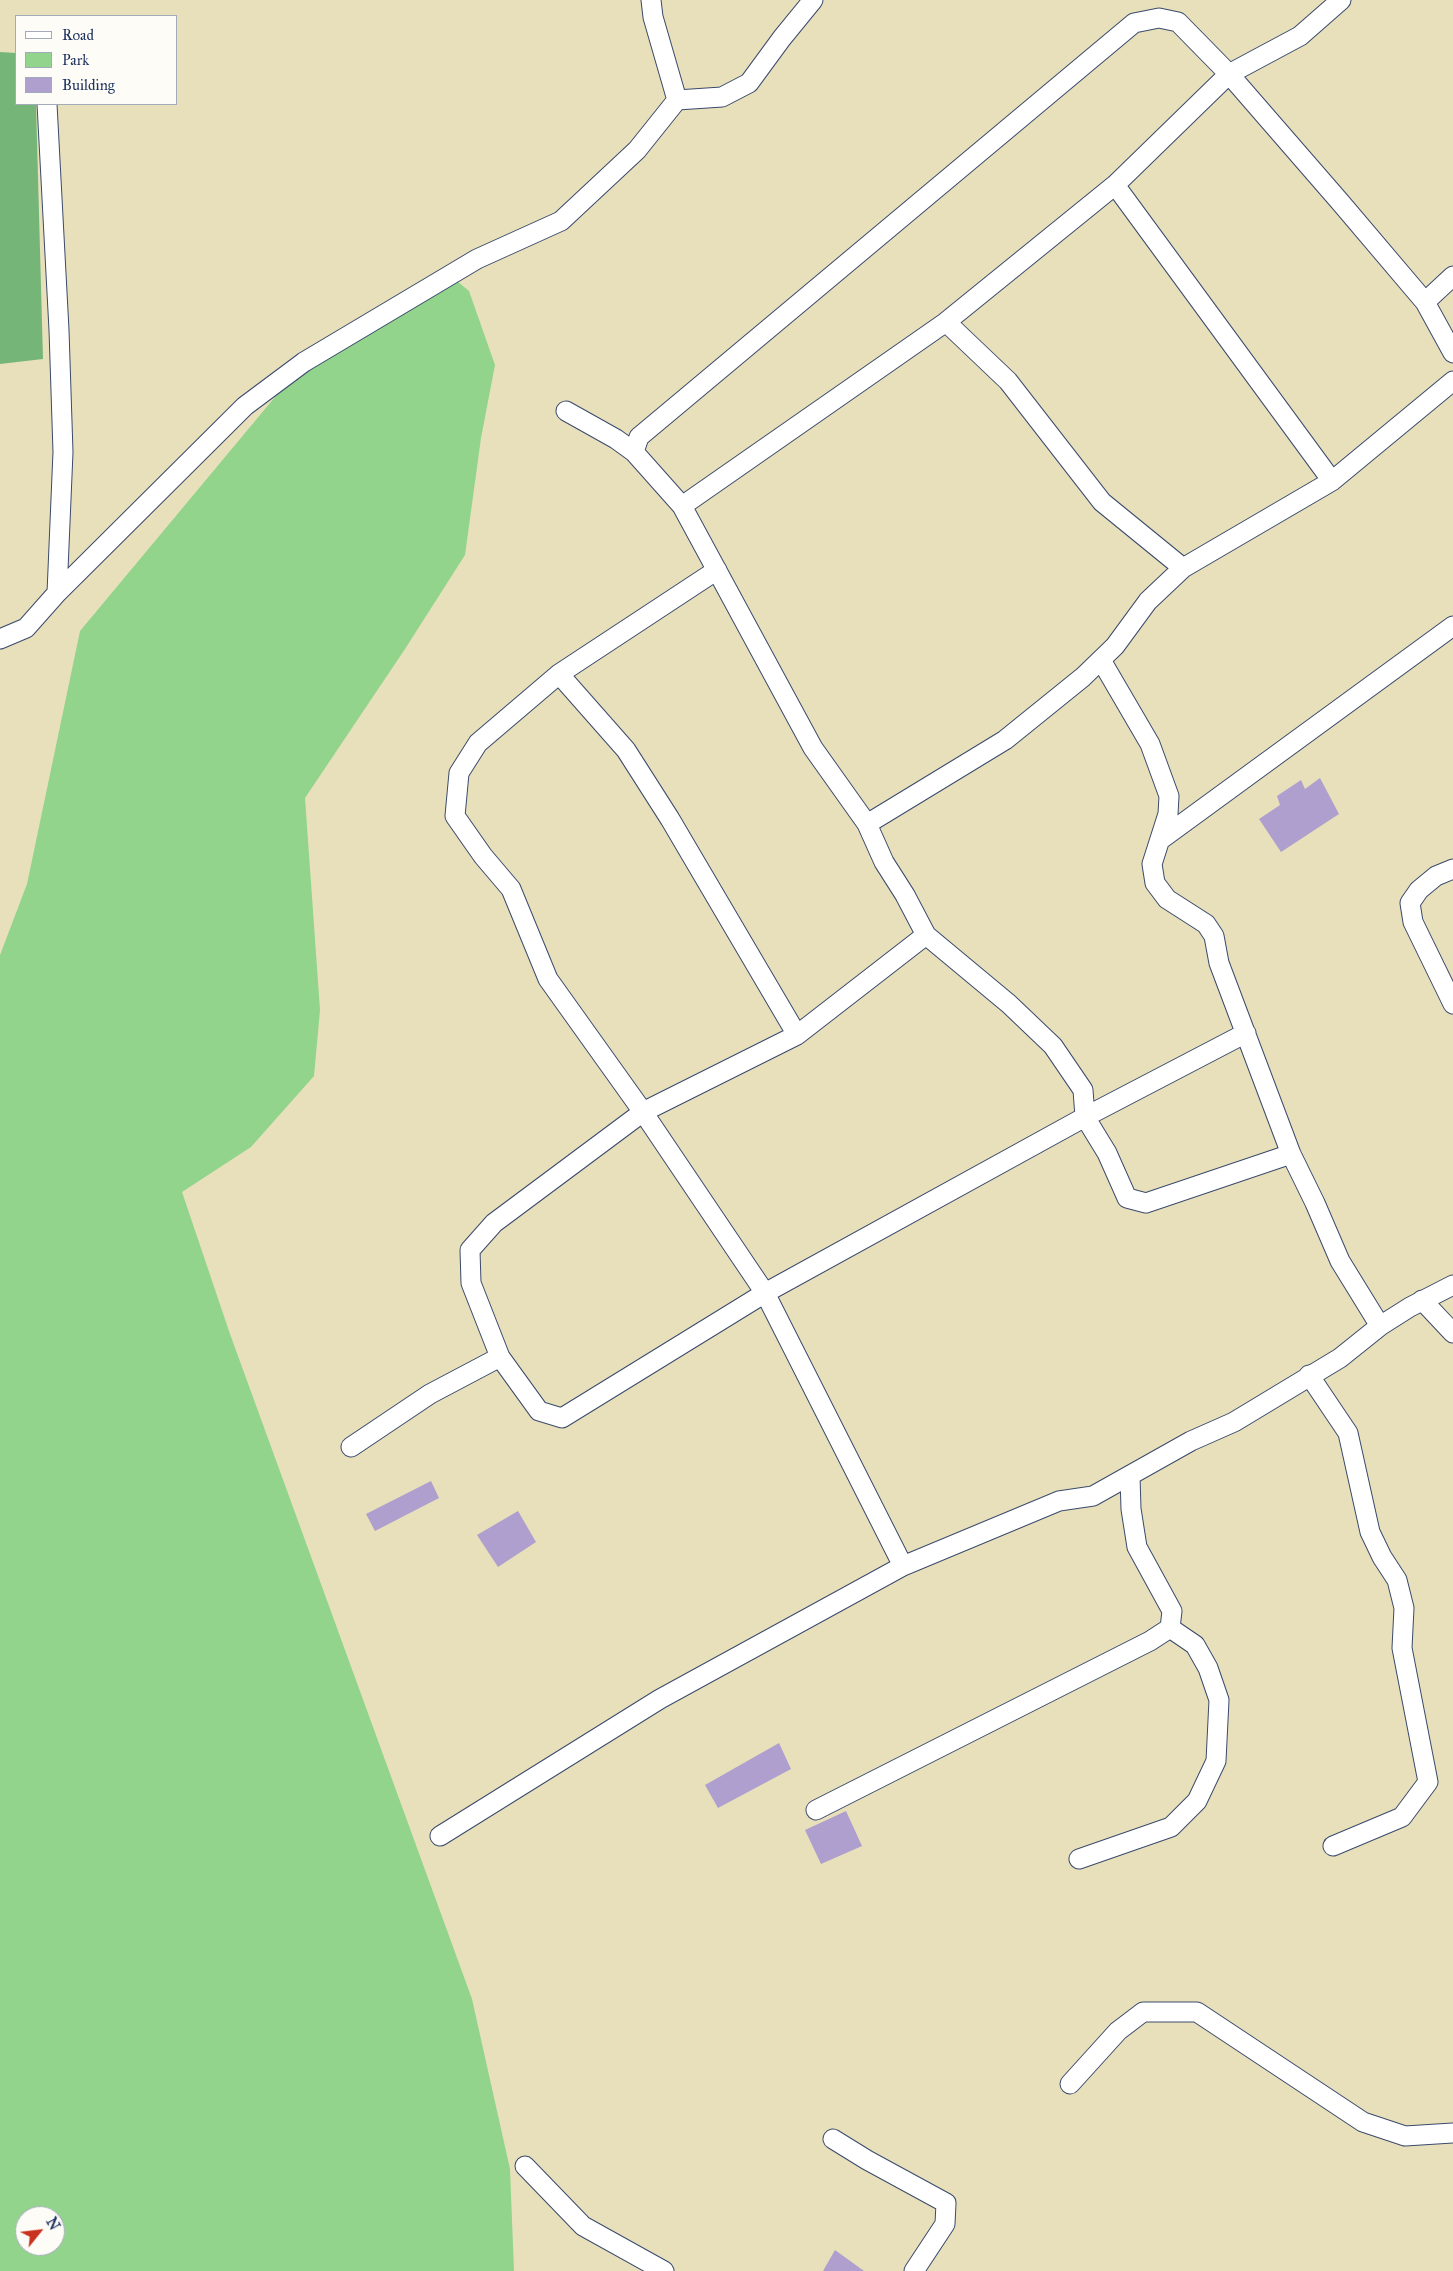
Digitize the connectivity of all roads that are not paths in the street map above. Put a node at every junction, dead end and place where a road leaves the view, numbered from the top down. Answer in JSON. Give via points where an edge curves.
{"nodes":[{"id":1,"x":651,"y":0,"type":"edge"},
{"id":2,"x":813,"y":0,"type":"edge"},
{"id":3,"x":1341,"y":0,"type":"edge"},
{"id":4,"x":1229,"y":74,"type":"junction"},
{"id":5,"x":677,"y":100,"type":"junction"},
{"id":6,"x":47,"y":105,"type":"edge"},
{"id":7,"x":1115,"y":184,"type":"junction"},
{"id":8,"x":1453,"y":276,"type":"edge"},
{"id":9,"x":1424,"y":302,"type":"junction"},
{"id":10,"x":946,"y":322,"type":"junction"},
{"id":11,"x":1453,"y":353,"type":"edge"},
{"id":12,"x":1453,"y":381,"type":"edge"},
{"id":13,"x":566,"y":411,"type":"dead end"},
{"id":14,"x":634,"y":452,"type":"junction"},
{"id":15,"x":1332,"y":481,"type":"junction"},
{"id":16,"x":682,"y":506,"type":"junction"},
{"id":17,"x":1183,"y":568,"type":"junction"},
{"id":18,"x":717,"y":570,"type":"junction"},
{"id":19,"x":57,"y":593,"type":"junction"},
{"id":20,"x":1453,"y":626,"type":"edge"},
{"id":21,"x":0,"y":639,"type":"edge"},
{"id":22,"x":1101,"y":660,"type":"junction"},
{"id":23,"x":559,"y":674,"type":"junction"},
{"id":24,"x":868,"y":824,"type":"junction"},
{"id":25,"x":1160,"y":840,"type":"junction"},
{"id":26,"x":1453,"y":869,"type":"edge"},
{"id":27,"x":926,"y":935,"type":"junction"},
{"id":28,"x":1453,"y":1004,"type":"edge"},
{"id":29,"x":1246,"y":1033,"type":"junction"},
{"id":30,"x":797,"y":1035,"type":"junction"},
{"id":31,"x":642,"y":1112,"type":"junction"},
{"id":32,"x":1085,"y":1117,"type":"junction"},
{"id":33,"x":1291,"y":1154,"type":"junction"},
{"id":34,"x":1453,"y":1285,"type":"edge"},
{"id":35,"x":765,"y":1292,"type":"junction"},
{"id":36,"x":1422,"y":1300,"type":"junction"},
{"id":37,"x":1380,"y":1326,"type":"junction"},
{"id":38,"x":1453,"y":1333,"type":"edge"},
{"id":39,"x":500,"y":1357,"type":"junction"},
{"id":40,"x":1309,"y":1375,"type":"junction"},
{"id":41,"x":351,"y":1447,"type":"dead end"},
{"id":42,"x":1130,"y":1476,"type":"junction"},
{"id":43,"x":903,"y":1566,"type":"junction"},
{"id":44,"x":1170,"y":1628,"type":"junction"},
{"id":45,"x":816,"y":1810,"type":"dead end"},
{"id":46,"x":440,"y":1836,"type":"dead end"},
{"id":47,"x":1333,"y":1846,"type":"dead end"},
{"id":48,"x":1079,"y":1859,"type":"dead end"},
{"id":49,"x":1070,"y":2084,"type":"dead end"},
{"id":50,"x":1453,"y":2133,"type":"edge"},
{"id":51,"x":833,"y":2139,"type":"dead end"},
{"id":52,"x":525,"y":2166,"type":"dead end"},
{"id":53,"x":664,"y":2271,"type":"edge"},
{"id":54,"x":914,"y":2271,"type":"edge"}],
"edges":[{"from":1,"to":5,"type":"street"},
{"from":2,"to":5,"type":"street","via":[[749,83],[722,97]]},
{"from":3,"to":4,"type":"street","via":[[1300,36]]},
{"from":4,"to":7,"type":"street"},
{"from":4,"to":9,"type":"street","via":[[1342,202]]},
{"from":4,"to":14,"type":"street","via":[[1178,22],[1160,18],[1134,23],[639,437]]},
{"from":5,"to":19,"type":"street","via":[[637,150],[561,221],[477,259],[304,362],[245,406]]},
{"from":6,"to":19,"type":"street","via":[[63,452]]},
{"from":7,"to":10,"type":"street"},
{"from":7,"to":15,"type":"street"},
{"from":8,"to":9,"type":"street"},
{"from":9,"to":11,"type":"street"},
{"from":10,"to":16,"type":"street"},
{"from":10,"to":17,"type":"street","via":[[1008,381],[1102,502]]},
{"from":12,"to":15,"type":"street"},
{"from":13,"to":14,"type":"street"},
{"from":14,"to":16,"type":"street"},
{"from":15,"to":17,"type":"street"},
{"from":16,"to":18,"type":"street"},
{"from":17,"to":22,"type":"street","via":[[1148,601]]},
{"from":18,"to":23,"type":"street"},
{"from":18,"to":24,"type":"street","via":[[813,748]]},
{"from":19,"to":21,"type":"street","via":[[26,628]]},
{"from":20,"to":25,"type":"street"},
{"from":22,"to":24,"type":"street","via":[[1005,740]]},
{"from":22,"to":25,"type":"street","via":[[1150,744],[1169,796],[1168,814]]},
{"from":23,"to":30,"type":"street","via":[[626,750]]},
{"from":23,"to":31,"type":"street","via":[[478,743],[459,773],[455,816],[511,889],[548,979]]},
{"from":24,"to":27,"type":"street","via":[[884,862]]},
{"from":25,"to":29,"type":"street","via":[[1152,864],[1155,883],[1167,899],[1206,924],[1214,936],[1219,963]]},
{"from":26,"to":28,"type":"street","via":[[1436,876],[1419,890],[1410,903],[1413,922]]},
{"from":27,"to":30,"type":"street"},
{"from":27,"to":32,"type":"street","via":[[1010,1004],[1053,1046],[1083,1090]]},
{"from":29,"to":32,"type":"street"},
{"from":29,"to":33,"type":"street"},
{"from":30,"to":31,"type":"street"},
{"from":31,"to":35,"type":"street"},
{"from":31,"to":39,"type":"street","via":[[494,1223],[470,1250],[471,1283]]},
{"from":32,"to":33,"type":"street","via":[[1107,1153],[1127,1198],[1146,1203]]},
{"from":32,"to":35,"type":"street"},
{"from":33,"to":37,"type":"street","via":[[1340,1262]]},
{"from":34,"to":36,"type":"street"},
{"from":35,"to":39,"type":"street","via":[[562,1418],[539,1412]]},
{"from":35,"to":43,"type":"street"},
{"from":36,"to":37,"type":"street"},
{"from":36,"to":38,"type":"street"},
{"from":37,"to":40,"type":"street","via":[[1340,1358]]},
{"from":39,"to":41,"type":"street","via":[[430,1394]]},
{"from":40,"to":42,"type":"street","via":[[1234,1422],[1191,1441]]},
{"from":40,"to":47,"type":"street","via":[[1348,1433],[1370,1532],[1397,1580],[1404,1608],[1402,1648],[1428,1782],[1402,1817]]},
{"from":42,"to":43,"type":"street","via":[[1093,1496],[1058,1501]]},
{"from":42,"to":44,"type":"street","via":[[1137,1547],[1172,1611]]},
{"from":43,"to":46,"type":"street","via":[[660,1699]]},
{"from":44,"to":45,"type":"street","via":[[1150,1642]]},
{"from":44,"to":48,"type":"street","via":[[1195,1645],[1208,1668],[1219,1700],[1216,1760],[1197,1802],[1171,1827]]},
{"from":49,"to":50,"type":"street","via":[[1118,2031],[1144,2012],[1197,2012],[1363,2122],[1405,2136]]},
{"from":51,"to":54,"type":"street","via":[[946,2203],[945,2224]]},
{"from":52,"to":53,"type":"street","via":[[583,2226]]}]}
